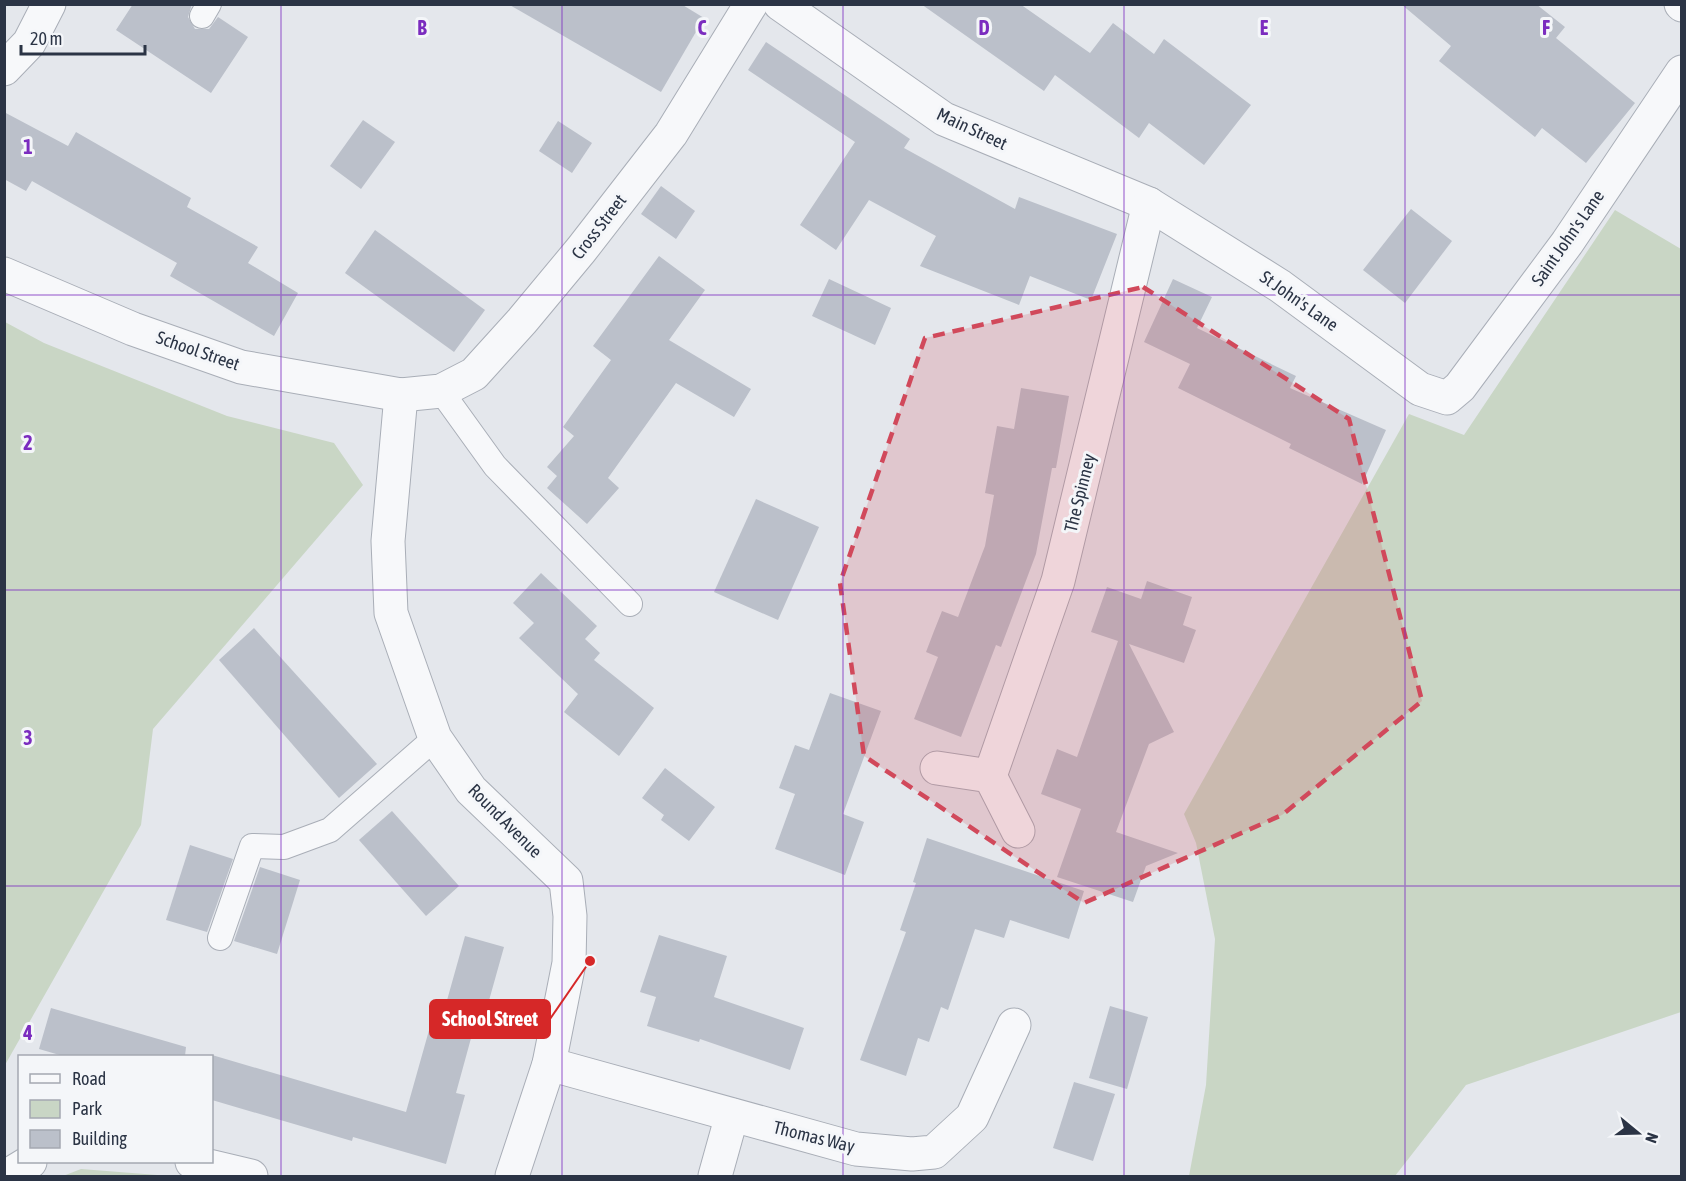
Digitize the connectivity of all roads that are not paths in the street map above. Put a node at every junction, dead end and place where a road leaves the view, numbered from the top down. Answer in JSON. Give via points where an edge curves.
{"nodes":[{"id":1,"x":49,"y":4,"type":"edge"},
{"id":2,"x":751,"y":4,"type":"edge"},
{"id":3,"x":780,"y":4,"type":"edge"},
{"id":4,"x":4,"y":69,"type":"edge"},
{"id":5,"x":1682,"y":72,"type":"edge"},
{"id":6,"x":1149,"y":204,"type":"junction"},
{"id":7,"x":4,"y":274,"type":"edge"},
{"id":8,"x":441,"y":391,"type":"junction"},
{"id":9,"x":401,"y":394,"type":"junction"},
{"id":10,"x":1447,"y":398,"type":"joint"},
{"id":11,"x":630,"y":604,"type":"dead end"},
{"id":12,"x":435,"y":738,"type":"junction"},
{"id":13,"x":937,"y":768,"type":"dead end"},
{"id":14,"x":990,"y":776,"type":"junction"},
{"id":15,"x":1018,"y":831,"type":"dead end"},
{"id":16,"x":220,"y":938,"type":"dead end"},
{"id":17,"x":1014,"y":1024,"type":"dead end"},
{"id":18,"x":549,"y":1064,"type":"junction"},
{"id":19,"x":732,"y":1115,"type":"junction"},
{"id":20,"x":27,"y":1163,"type":"edge"},
{"id":21,"x":200,"y":1163,"type":"edge"},
{"id":22,"x":936,"y":1164,"type":"edge"},
{"id":23,"x":7,"y":1176,"type":"edge"},
{"id":24,"x":251,"y":1176,"type":"edge"},
{"id":25,"x":512,"y":1176,"type":"edge"},
{"id":26,"x":715,"y":1176,"type":"edge"}],
"edges":[{"from":1,"to":4,"type":"street","via":[[29,43]]},
{"from":2,"to":8,"type":"street","name":"Cross Street","via":[[671,134],[581,250],[474,374]]},
{"from":3,"to":6,"type":"street","name":"Main Street","via":[[944,119]]},
{"from":5,"to":10,"type":"street","name":"Saint John's Lane","via":[[1567,243],[1460,387]]},
{"from":6,"to":10,"type":"street","name":"St John's Lane","via":[[1280,286],[1420,389]]},
{"from":6,"to":14,"type":"street","name":"The Spinney","via":[[1058,581]]},
{"from":7,"to":9,"type":"street","name":"School Street","via":[[132,329],[242,367]]},
{"from":8,"to":9,"type":"street","name":"Cross Street"},
{"from":8,"to":11,"type":"lane","via":[[495,466]]},
{"from":9,"to":12,"type":"street","name":"Round Avenue","via":[[388,541],[391,613]]},
{"from":12,"to":16,"type":"lane","via":[[330,830],[284,847],[252,846]]},
{"from":12,"to":18,"type":"street","name":"Round Avenue","via":[[471,790],[566,881],[569,963]]},
{"from":13,"to":14,"type":"street"},
{"from":14,"to":15,"type":"street"},
{"from":17,"to":22,"type":"street","name":"Thomas Way","via":[[972,1117]]},
{"from":18,"to":19,"type":"street","name":"Thomas Way"},
{"from":18,"to":25,"type":"street","name":"Round Avenue"},
{"from":19,"to":22,"type":"street","name":"Thomas Way","via":[[856,1149],[912,1154]]},
{"from":19,"to":26,"type":"street"},
{"from":20,"to":23,"type":"street"},
{"from":21,"to":24,"type":"street"}]}
